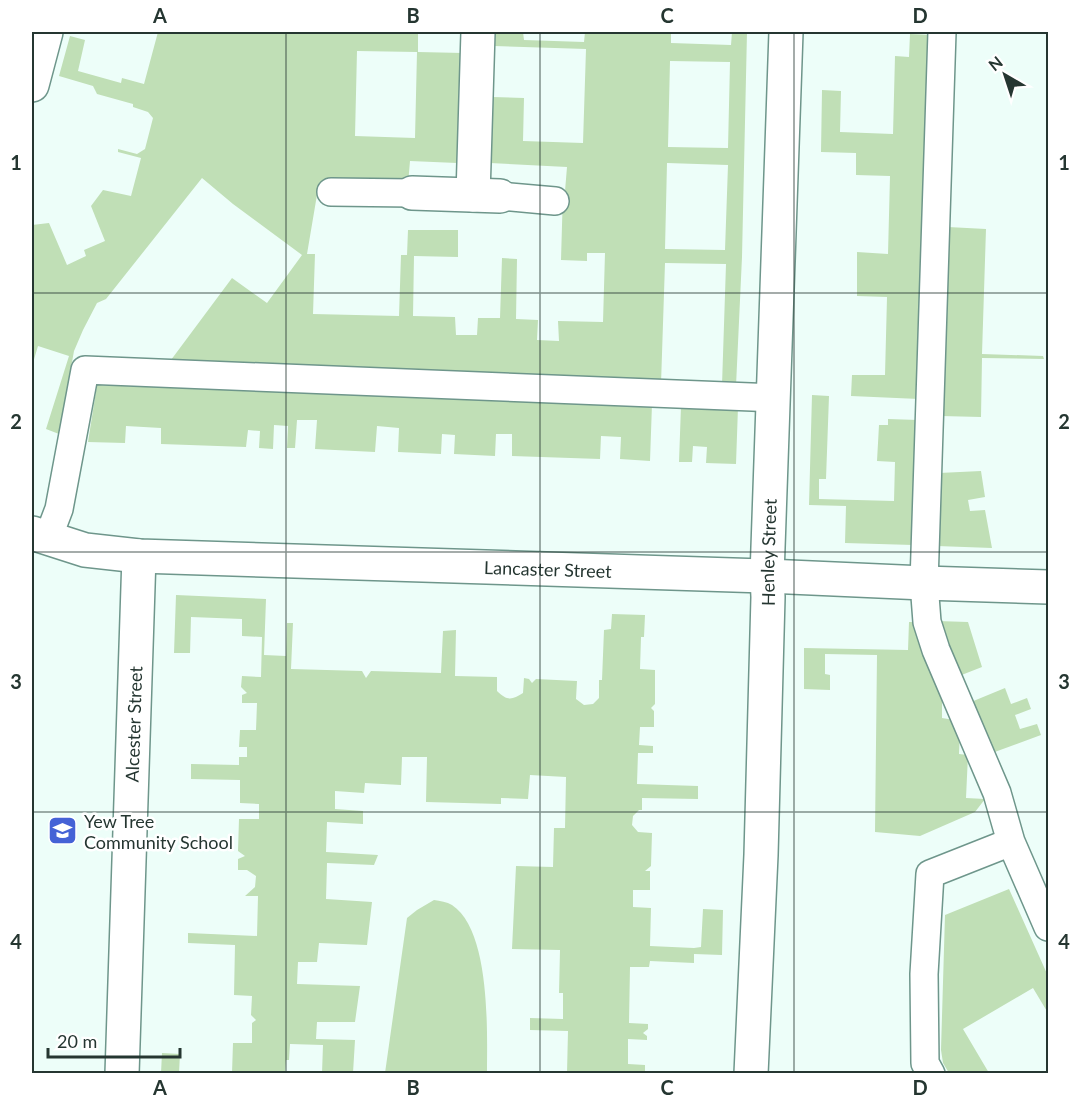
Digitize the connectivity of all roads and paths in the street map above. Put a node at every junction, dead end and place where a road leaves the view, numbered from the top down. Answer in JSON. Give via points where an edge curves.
{"nodes":[{"id":1,"x":46,"y":32,"type":"edge"},
{"id":2,"x":478,"y":32,"type":"edge"},
{"id":3,"x":786,"y":32,"type":"edge"},
{"id":4,"x":942,"y":32,"type":"edge"},
{"id":5,"x":32,"y":85,"type":"edge"},
{"id":6,"x":331,"y":192,"type":"dead end"},
{"id":7,"x":412,"y":193,"type":"joint"},
{"id":8,"x":486,"y":196,"type":"junction"},
{"id":9,"x":555,"y":201,"type":"dead end"},
{"id":10,"x":774,"y":398,"type":"junction"},
{"id":11,"x":40,"y":535,"type":"edge"},
{"id":12,"x":139,"y":556,"type":"junction"},
{"id":13,"x":767,"y":576,"type":"junction"},
{"id":14,"x":924,"y":583,"type":"junction"},
{"id":15,"x":1048,"y":587,"type":"edge"},
{"id":16,"x":1011,"y":842,"type":"junction"},
{"id":17,"x":1048,"y":927,"type":"edge"},
{"id":18,"x":122,"y":1074,"type":"edge"},
{"id":19,"x":751,"y":1074,"type":"edge"},
{"id":20,"x":930,"y":1074,"type":"edge"}],
"edges":[{"from":1,"to":5,"type":"street"},
{"from":2,"to":8,"type":"street"},
{"from":3,"to":10,"type":"street","name":"Henley Street"},
{"from":4,"to":14,"type":"lane"},
{"from":6,"to":7,"type":"lane"},
{"from":7,"to":8,"type":"street"},
{"from":8,"to":9,"type":"lane"},
{"from":10,"to":11,"type":"lane","via":[[85,370],[59,509]]},
{"from":10,"to":13,"type":"street","name":"Henley Street"},
{"from":11,"to":12,"type":"street","name":"Lancaster Street","via":[[85,550]]},
{"from":12,"to":13,"type":"street","name":"Lancaster Street"},
{"from":12,"to":18,"type":"street","name":"Alcester Street"},
{"from":13,"to":14,"type":"street","name":"Lancaster Street"},
{"from":13,"to":19,"type":"street","name":"Henley Street"},
{"from":14,"to":15,"type":"street","name":"Lancaster Street"},
{"from":14,"to":16,"type":"lane","via":[[927,622],[936,650],[997,792]]},
{"from":16,"to":17,"type":"lane"},
{"from":16,"to":20,"type":"lane","via":[[930,874],[924,974],[925,1063]]}]}
